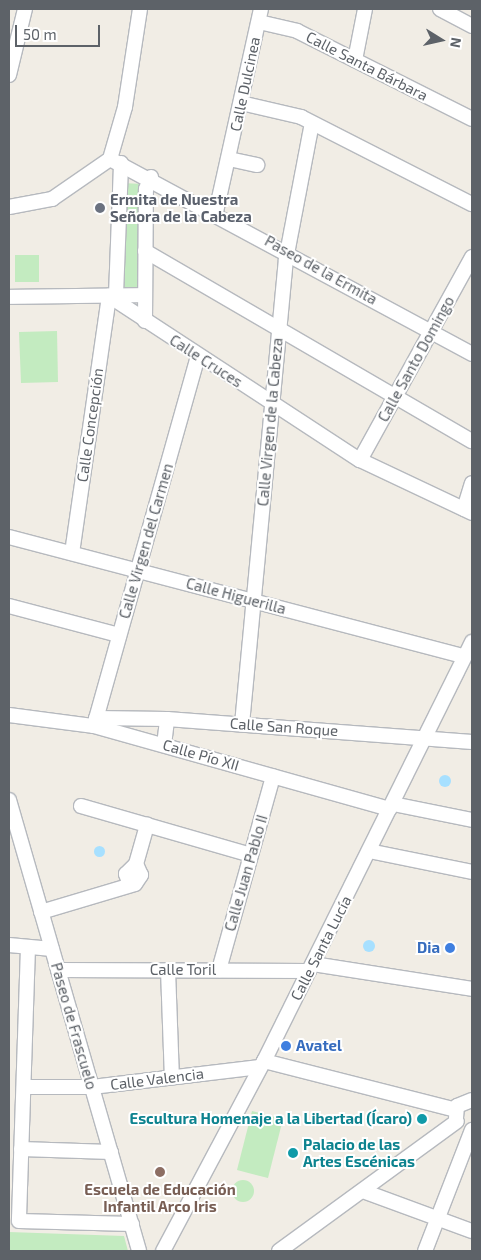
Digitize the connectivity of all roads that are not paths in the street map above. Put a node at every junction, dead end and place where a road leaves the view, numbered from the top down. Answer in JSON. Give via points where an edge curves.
{"nodes":[{"id":1,"x":25,"y":9,"type":"edge"},
{"id":2,"x":140,"y":9,"type":"edge"},
{"id":3,"x":364,"y":9,"type":"edge"},
{"id":4,"x":440,"y":9,"type":"edge"},
{"id":5,"x":260,"y":15,"type":"edge"},
{"id":6,"x":472,"y":26,"type":"edge"},
{"id":7,"x":355,"y":60,"type":"junction"},
{"id":8,"x":9,"y":75,"type":"edge"},
{"id":9,"x":241,"y":104,"type":"junction"},
{"id":10,"x":472,"y":119,"type":"edge"},
{"id":11,"x":312,"y":123,"type":"junction"},
{"id":12,"x":229,"y":159,"type":"junction"},
{"id":13,"x":115,"y":161,"type":"junction"},
{"id":14,"x":257,"y":165,"type":"dead end"},
{"id":15,"x":151,"y":177,"type":"junction"},
{"id":16,"x":472,"y":204,"type":"edge"},
{"id":17,"x":9,"y":207,"type":"edge"},
{"id":18,"x":216,"y":212,"type":"junction"},
{"id":19,"x":145,"y":251,"type":"junction"},
{"id":20,"x":289,"y":253,"type":"junction"},
{"id":21,"x":472,"y":257,"type":"edge"},
{"id":22,"x":144,"y":295,"type":"junction"},
{"id":23,"x":112,"y":296,"type":"junction"},
{"id":24,"x":9,"y":297,"type":"edge"},
{"id":25,"x":145,"y":321,"type":"junction"},
{"id":26,"x":279,"y":328,"type":"junction"},
{"id":27,"x":431,"y":332,"type":"junction"},
{"id":28,"x":472,"y":354,"type":"edge"},
{"id":29,"x":198,"y":356,"type":"junction"},
{"id":30,"x":395,"y":396,"type":"junction"},
{"id":31,"x":271,"y":404,"type":"junction"},
{"id":32,"x":472,"y":441,"type":"edge"},
{"id":33,"x":360,"y":460,"type":"junction"},
{"id":34,"x":472,"y":483,"type":"edge"},
{"id":35,"x":468,"y":511,"type":"edge"},
{"id":36,"x":9,"y":537,"type":"edge"},
{"id":37,"x":72,"y":553,"type":"junction"},
{"id":38,"x":138,"y":570,"type":"junction"},
{"id":39,"x":253,"y":601,"type":"junction"},
{"id":40,"x":9,"y":606,"type":"edge"},
{"id":41,"x":120,"y":635,"type":"junction"},
{"id":42,"x":472,"y":642,"type":"edge"},
{"id":43,"x":464,"y":656,"type":"junction"},
{"id":44,"x":9,"y":715,"type":"edge"},
{"id":45,"x":167,"y":719,"type":"junction"},
{"id":46,"x":95,"y":722,"type":"junction"},
{"id":47,"x":242,"y":724,"type":"junction"},
{"id":48,"x":425,"y":736,"type":"junction"},
{"id":49,"x":472,"y":742,"type":"edge"},
{"id":50,"x":164,"y":745,"type":"junction"},
{"id":51,"x":273,"y":776,"type":"junction"},
{"id":52,"x":9,"y":800,"type":"edge"},
{"id":53,"x":81,"y":806,"type":"dead end"},
{"id":54,"x":392,"y":807,"type":"junction"},
{"id":55,"x":472,"y":820,"type":"edge"},
{"id":56,"x":147,"y":825,"type":"junction"},
{"id":57,"x":369,"y":851,"type":"junction"},
{"id":58,"x":250,"y":856,"type":"junction"},
{"id":59,"x":472,"y":872,"type":"edge"},
{"id":60,"x":41,"y":912,"type":"junction"},
{"id":61,"x":9,"y":945,"type":"edge"},
{"id":62,"x":28,"y":947,"type":"junction"},
{"id":63,"x":52,"y":949,"type":"junction"},
{"id":64,"x":311,"y":968,"type":"junction"},
{"id":65,"x":58,"y":970,"type":"junction"},
{"id":66,"x":168,"y":970,"type":"junction"},
{"id":67,"x":218,"y":970,"type":"junction"},
{"id":68,"x":472,"y":989,"type":"edge"},
{"id":69,"x":262,"y":1064,"type":"junction"},
{"id":70,"x":172,"y":1077,"type":"junction"},
{"id":71,"x":24,"y":1087,"type":"junction"},
{"id":72,"x":92,"y":1087,"type":"junction"},
{"id":73,"x":472,"y":1100,"type":"edge"},
{"id":74,"x":456,"y":1116,"type":"junction"},
{"id":75,"x":472,"y":1129,"type":"edge"},
{"id":76,"x":21,"y":1149,"type":"junction"},
{"id":77,"x":110,"y":1152,"type":"junction"},
{"id":78,"x":364,"y":1191,"type":"junction"},
{"id":79,"x":439,"y":1219,"type":"junction"},
{"id":80,"x":132,"y":1224,"type":"junction"},
{"id":81,"x":472,"y":1231,"type":"edge"},
{"id":82,"x":139,"y":1251,"type":"edge"},
{"id":83,"x":163,"y":1251,"type":"edge"},
{"id":84,"x":279,"y":1251,"type":"edge"},
{"id":85,"x":425,"y":1251,"type":"edge"}],
"edges":[{"from":1,"to":8,"type":"street"},
{"from":2,"to":13,"type":"street","name":"Calle Concepción"},
{"from":3,"to":7,"type":"street"},
{"from":4,"to":6,"type":"street"},
{"from":5,"to":7,"type":"street","name":"Calle Santa Bárbara"},
{"from":5,"to":9,"type":"street","name":"Calle Dulcinea"},
{"from":7,"to":10,"type":"street","name":"Calle Santa Bárbara"},
{"from":9,"to":11,"type":"street"},
{"from":9,"to":12,"type":"street","name":"Calle Dulcinea"},
{"from":11,"to":16,"type":"street"},
{"from":11,"to":20,"type":"street","name":"Calle Virgen de la Cabeza"},
{"from":12,"to":14,"type":"street"},
{"from":12,"to":18,"type":"street","name":"Calle Dulcinea"},
{"from":13,"to":15,"type":"street","name":"Paseo de la Ermita"},
{"from":13,"to":17,"type":"street","via":[[52,199]]},
{"from":13,"to":23,"type":"street","name":"Calle Concepción"},
{"from":15,"to":18,"type":"street","name":"Paseo de la Ermita"},
{"from":15,"to":19,"type":"street","via":[[146,189]]},
{"from":18,"to":20,"type":"street","name":"Paseo de la Ermita"},
{"from":19,"to":22,"type":"street"},
{"from":19,"to":26,"type":"street"},
{"from":20,"to":26,"type":"street","name":"Calle Virgen de la Cabeza"},
{"from":20,"to":27,"type":"street","name":"Paseo de la Ermita"},
{"from":21,"to":27,"type":"street","name":"Calle Santo Domingo"},
{"from":22,"to":23,"type":"street"},
{"from":22,"to":25,"type":"street"},
{"from":23,"to":24,"type":"street"},
{"from":23,"to":25,"type":"street","name":"Calle Cruces"},
{"from":23,"to":37,"type":"street","name":"Calle Concepción"},
{"from":25,"to":29,"type":"street","name":"Calle Cruces"},
{"from":26,"to":30,"type":"street"},
{"from":26,"to":31,"type":"street","name":"Calle Virgen de la Cabeza"},
{"from":27,"to":28,"type":"street","name":"Paseo de la Ermita"},
{"from":27,"to":30,"type":"street","name":"Calle Santo Domingo"},
{"from":29,"to":31,"type":"street","name":"Calle Cruces"},
{"from":29,"to":38,"type":"street","name":"Calle Virgen del Carmen"},
{"from":30,"to":32,"type":"street"},
{"from":30,"to":33,"type":"street","name":"Calle Santo Domingo"},
{"from":31,"to":33,"type":"street","name":"Calle Cruces"},
{"from":31,"to":39,"type":"street","name":"Calle Virgen de la Cabeza"},
{"from":33,"to":35,"type":"street","name":"Calle Cruces"},
{"from":34,"to":35,"type":"street"},
{"from":36,"to":37,"type":"street","name":"Calle Higuerilla"},
{"from":37,"to":38,"type":"street","name":"Calle Higuerilla"},
{"from":38,"to":39,"type":"street","name":"Calle Higuerilla"},
{"from":38,"to":41,"type":"street","name":"Calle Virgen del Carmen"},
{"from":39,"to":43,"type":"street","name":"Calle Higuerilla"},
{"from":39,"to":47,"type":"street","name":"Calle Virgen de la Cabeza"},
{"from":40,"to":41,"type":"street"},
{"from":41,"to":46,"type":"street","name":"Calle Virgen del Carmen"},
{"from":42,"to":43,"type":"street","name":"Calle Santa Lucía"},
{"from":43,"to":48,"type":"street","name":"Calle Santa Lucía"},
{"from":44,"to":46,"type":"street","name":"Calle Pío XII"},
{"from":45,"to":46,"type":"street","name":"Calle San Roque"},
{"from":45,"to":47,"type":"street","name":"Calle San Roque"},
{"from":45,"to":50,"type":"street"},
{"from":46,"to":50,"type":"street","name":"Calle Pío XII"},
{"from":47,"to":48,"type":"street","name":"Calle San Roque"},
{"from":48,"to":49,"type":"street","name":"Calle San Roque"},
{"from":48,"to":54,"type":"street","name":"Calle Santa Lucía"},
{"from":50,"to":51,"type":"street","name":"Calle Pío XII"},
{"from":51,"to":54,"type":"street","name":"Calle Pío XII"},
{"from":51,"to":58,"type":"street","name":"Calle Juan Pablo II"},
{"from":52,"to":60,"type":"street","name":"Paseo de Frascuelo"},
{"from":53,"to":56,"type":"street"},
{"from":54,"to":55,"type":"street","name":"Calle Pío XII"},
{"from":54,"to":57,"type":"street","name":"Calle Santa Lucía"},
{"from":56,"to":58,"type":"street"},
{"from":56,"to":60,"type":"street","via":[[136,864],[141,875],[139,882]]},
{"from":57,"to":59,"type":"street"},
{"from":57,"to":64,"type":"street","name":"Calle Santa Lucía"},
{"from":58,"to":67,"type":"street","name":"Calle Juan Pablo II"},
{"from":60,"to":63,"type":"street","name":"Paseo de Frascuelo"},
{"from":61,"to":62,"type":"street"},
{"from":62,"to":63,"type":"street"},
{"from":62,"to":71,"type":"street"},
{"from":63,"to":65,"type":"street","name":"Paseo de Frascuelo"},
{"from":64,"to":67,"type":"street","name":"Calle Toril"},
{"from":64,"to":68,"type":"street","name":"Calle Toril"},
{"from":64,"to":69,"type":"street","name":"Calle Santa Lucía"},
{"from":65,"to":66,"type":"street","name":"Calle Toril"},
{"from":65,"to":72,"type":"street","name":"Paseo de Frascuelo"},
{"from":66,"to":67,"type":"street","name":"Calle Toril"},
{"from":66,"to":70,"type":"street"},
{"from":69,"to":70,"type":"street","name":"Calle Valencia"},
{"from":69,"to":74,"type":"street","name":"Calle Valencia"},
{"from":69,"to":83,"type":"street","name":"Calle Santa Lucía"},
{"from":70,"to":72,"type":"street","name":"Calle Valencia"},
{"from":71,"to":72,"type":"street","name":"Calle Valencia"},
{"from":71,"to":76,"type":"street"},
{"from":72,"to":77,"type":"street","name":"Paseo de Frascuelo"},
{"from":73,"to":74,"type":"street","via":[[460,1103]]},
{"from":74,"to":75,"type":"street","name":"Calle Valencia"},
{"from":74,"to":78,"type":"street"},
{"from":75,"to":79,"type":"street"},
{"from":76,"to":77,"type":"street"},
{"from":76,"to":80,"type":"street","via":[[19,1221]]},
{"from":77,"to":80,"type":"street","name":"Paseo de Frascuelo"},
{"from":78,"to":79,"type":"street"},
{"from":78,"to":84,"type":"street"},
{"from":79,"to":81,"type":"street"},
{"from":79,"to":85,"type":"street"},
{"from":80,"to":82,"type":"street","name":"Paseo de Frascuelo"}]}
